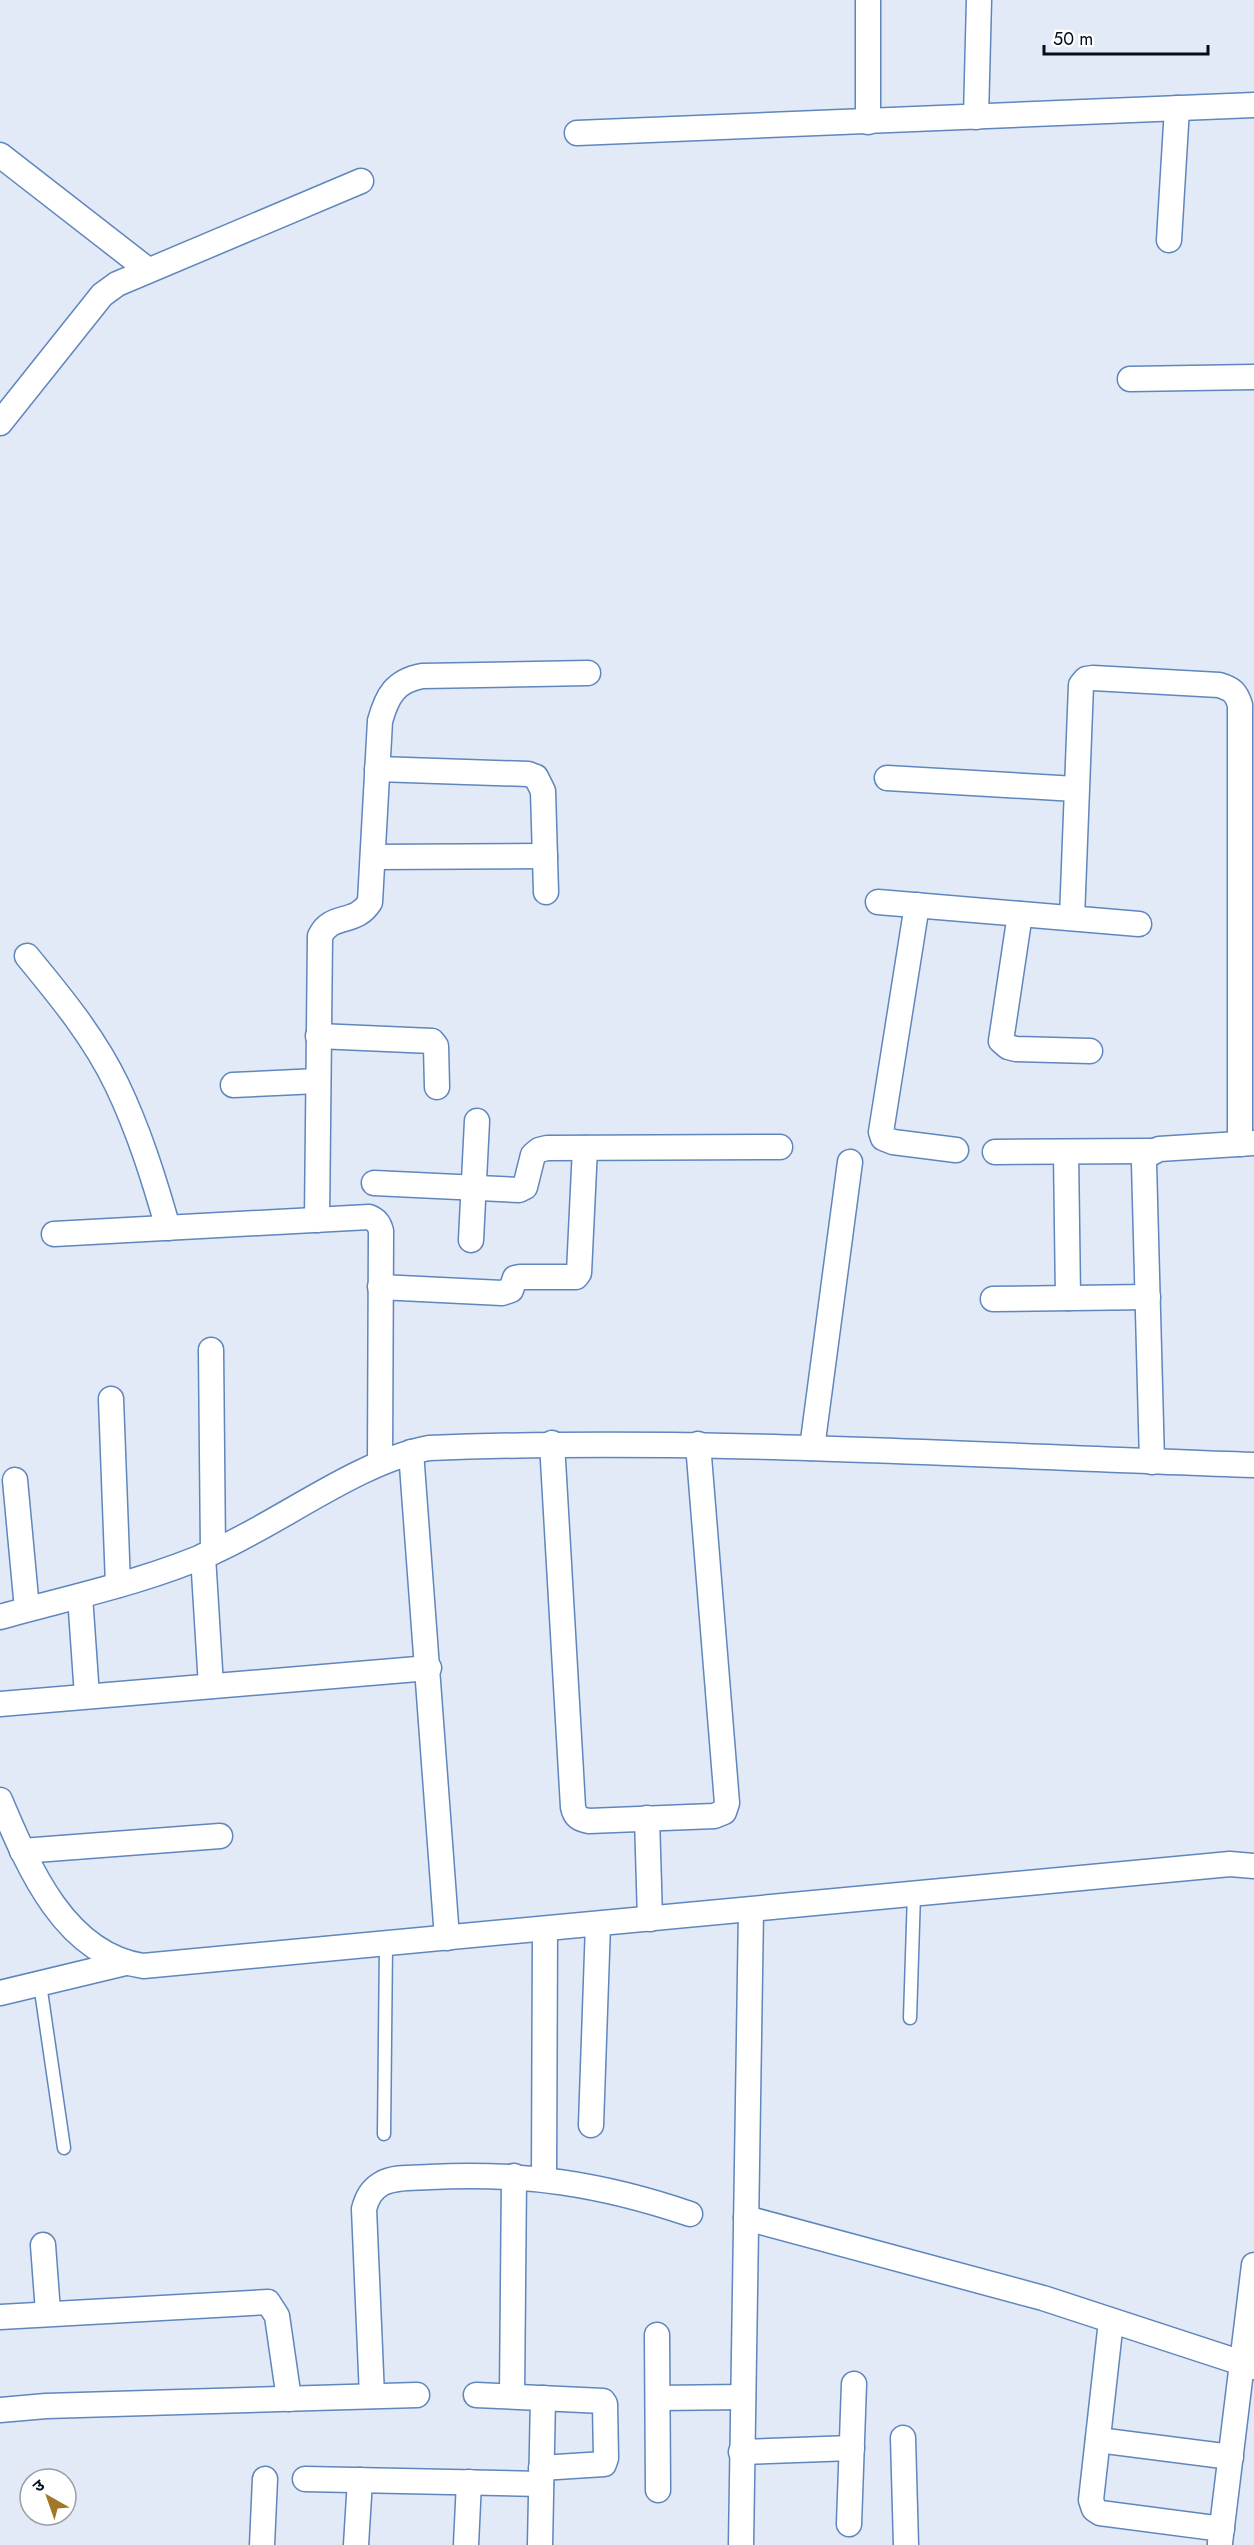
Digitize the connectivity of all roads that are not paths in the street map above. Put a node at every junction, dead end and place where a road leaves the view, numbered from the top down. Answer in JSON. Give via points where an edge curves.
{"nodes":[{"id":1,"x":868,"y":0,"type":"edge"},
{"id":2,"x":979,"y":0,"type":"edge"},
{"id":3,"x":1254,"y":105,"type":"edge"},
{"id":4,"x":1177,"y":108,"type":"junction"},
{"id":5,"x":976,"y":117,"type":"junction"},
{"id":6,"x":868,"y":122,"type":"junction"},
{"id":7,"x":577,"y":133,"type":"dead end"},
{"id":8,"x":0,"y":155,"type":"edge"},
{"id":9,"x":361,"y":181,"type":"dead end"},
{"id":10,"x":1169,"y":240,"type":"dead end"},
{"id":11,"x":148,"y":270,"type":"junction"},
{"id":12,"x":1254,"y":377,"type":"edge"},
{"id":13,"x":1130,"y":379,"type":"dead end"},
{"id":14,"x":4,"y":414,"type":"edge"},
{"id":15,"x":588,"y":673,"type":"dead end"},
{"id":16,"x":377,"y":769,"type":"junction"},
{"id":17,"x":887,"y":778,"type":"dead end"},
{"id":18,"x":1076,"y":789,"type":"junction"},
{"id":19,"x":545,"y":856,"type":"junction"},
{"id":20,"x":373,"y":857,"type":"junction"},
{"id":21,"x":546,"y":892,"type":"dead end"},
{"id":22,"x":878,"y":902,"type":"dead end"},
{"id":23,"x":917,"y":905,"type":"junction"},
{"id":24,"x":1020,"y":914,"type":"junction"},
{"id":25,"x":1072,"y":918,"type":"junction"},
{"id":26,"x":1139,"y":924,"type":"dead end"},
{"id":27,"x":27,"y":956,"type":"dead end"},
{"id":28,"x":318,"y":1036,"type":"junction"},
{"id":29,"x":1090,"y":1051,"type":"dead end"},
{"id":30,"x":318,"y":1081,"type":"junction"},
{"id":31,"x":233,"y":1085,"type":"dead end"},
{"id":32,"x":437,"y":1087,"type":"dead end"},
{"id":33,"x":477,"y":1121,"type":"dead end"},
{"id":34,"x":1247,"y":1143,"type":"edge"},
{"id":35,"x":780,"y":1147,"type":"dead end"},
{"id":36,"x":585,"y":1148,"type":"junction"},
{"id":37,"x":956,"y":1150,"type":"dead end"},
{"id":38,"x":1151,"y":1151,"type":"junction"},
{"id":39,"x":995,"y":1152,"type":"dead end"},
{"id":40,"x":1066,"y":1152,"type":"junction"},
{"id":41,"x":850,"y":1162,"type":"dead end"},
{"id":42,"x":374,"y":1183,"type":"dead end"},
{"id":43,"x":474,"y":1186,"type":"junction"},
{"id":44,"x":317,"y":1220,"type":"junction"},
{"id":45,"x":168,"y":1228,"type":"junction"},
{"id":46,"x":54,"y":1234,"type":"dead end"},
{"id":47,"x":471,"y":1240,"type":"dead end"},
{"id":48,"x":381,"y":1287,"type":"junction"},
{"id":49,"x":1148,"y":1297,"type":"junction"},
{"id":50,"x":1068,"y":1298,"type":"junction"},
{"id":51,"x":993,"y":1299,"type":"dead end"},
{"id":52,"x":212,"y":1350,"type":"dead end"},
{"id":53,"x":111,"y":1399,"type":"dead end"},
{"id":54,"x":552,"y":1443,"type":"junction"},
{"id":55,"x":698,"y":1444,"type":"junction"},
{"id":56,"x":812,"y":1448,"type":"junction"},
{"id":57,"x":411,"y":1452,"type":"junction"},
{"id":58,"x":1152,"y":1462,"type":"junction"},
{"id":59,"x":380,"y":1463,"type":"junction"},
{"id":60,"x":1254,"y":1465,"type":"edge"},
{"id":61,"x":15,"y":1480,"type":"dead end"},
{"id":62,"x":208,"y":1554,"type":"junction"},
{"id":63,"x":118,"y":1585,"type":"junction"},
{"id":64,"x":80,"y":1596,"type":"junction"},
{"id":65,"x":27,"y":1610,"type":"junction"},
{"id":66,"x":0,"y":1617,"type":"edge"},
{"id":67,"x":429,"y":1668,"type":"junction"},
{"id":68,"x":211,"y":1686,"type":"junction"},
{"id":69,"x":87,"y":1696,"type":"junction"},
{"id":70,"x":0,"y":1704,"type":"edge"},
{"id":71,"x":0,"y":1800,"type":"edge"},
{"id":72,"x":646,"y":1818,"type":"junction"},
{"id":73,"x":220,"y":1836,"type":"dead end"},
{"id":74,"x":22,"y":1851,"type":"junction"},
{"id":75,"x":1254,"y":1866,"type":"edge"},
{"id":76,"x":914,"y":1894,"type":"junction"},
{"id":77,"x":751,"y":1910,"type":"junction"},
{"id":78,"x":650,"y":1919,"type":"junction"},
{"id":79,"x":598,"y":1924,"type":"junction"},
{"id":80,"x":545,"y":1929,"type":"junction"},
{"id":81,"x":447,"y":1938,"type":"junction"},
{"id":82,"x":386,"y":1944,"type":"junction"},
{"id":83,"x":125,"y":1963,"type":"junction"},
{"id":84,"x":40,"y":1984,"type":"junction"},
{"id":85,"x":0,"y":1994,"type":"edge"},
{"id":86,"x":910,"y":2018,"type":"dead end"},
{"id":87,"x":591,"y":2125,"type":"dead end"},
{"id":88,"x":384,"y":2134,"type":"dead end"},
{"id":89,"x":64,"y":2148,"type":"dead end"},
{"id":90,"x":514,"y":2176,"type":"junction"},
{"id":91,"x":544,"y":2179,"type":"junction"},
{"id":92,"x":690,"y":2214,"type":"dead end"},
{"id":93,"x":746,"y":2218,"type":"junction"},
{"id":94,"x":43,"y":2245,"type":"dead end"},
{"id":95,"x":1254,"y":2265,"type":"edge"},
{"id":96,"x":48,"y":2312,"type":"junction"},
{"id":97,"x":0,"y":2317,"type":"edge"},
{"id":98,"x":1111,"y":2321,"type":"junction"},
{"id":99,"x":657,"y":2335,"type":"dead end"},
{"id":100,"x":1248,"y":2365,"type":"edge"},
{"id":101,"x":854,"y":2384,"type":"dead end"},
{"id":102,"x":476,"y":2394,"type":"dead end"},
{"id":103,"x":417,"y":2395,"type":"dead end"},
{"id":104,"x":372,"y":2396,"type":"junction"},
{"id":105,"x":512,"y":2397,"type":"junction"},
{"id":106,"x":742,"y":2397,"type":"junction"},
{"id":107,"x":543,"y":2398,"type":"junction"},
{"id":108,"x":657,"y":2398,"type":"junction"},
{"id":109,"x":289,"y":2399,"type":"junction"},
{"id":110,"x":0,"y":2410,"type":"edge"},
{"id":111,"x":903,"y":2438,"type":"dead end"},
{"id":112,"x":1098,"y":2440,"type":"junction"},
{"id":113,"x":852,"y":2448,"type":"junction"},
{"id":114,"x":741,"y":2452,"type":"junction"},
{"id":115,"x":1231,"y":2457,"type":"junction"},
{"id":116,"x":541,"y":2476,"type":"junction"},
{"id":117,"x":265,"y":2478,"type":"dead end"},
{"id":118,"x":305,"y":2479,"type":"dead end"},
{"id":119,"x":360,"y":2480,"type":"junction"},
{"id":120,"x":469,"y":2482,"type":"junction"},
{"id":121,"x":658,"y":2490,"type":"dead end"},
{"id":122,"x":849,"y":2524,"type":"dead end"},
{"id":123,"x":1221,"y":2537,"type":"edge"},
{"id":124,"x":262,"y":2545,"type":"edge"},
{"id":125,"x":356,"y":2545,"type":"edge"},
{"id":126,"x":466,"y":2545,"type":"edge"},
{"id":127,"x":540,"y":2545,"type":"edge"},
{"id":128,"x":741,"y":2545,"type":"edge"},
{"id":129,"x":906,"y":2545,"type":"edge"}],
"edges":[{"from":1,"to":6,"type":"street"},
{"from":2,"to":5,"type":"street"},
{"from":3,"to":4,"type":"street"},
{"from":4,"to":5,"type":"street"},
{"from":4,"to":10,"type":"street"},
{"from":5,"to":6,"type":"street"},
{"from":6,"to":7,"type":"street"},
{"from":8,"to":11,"type":"street"},
{"from":9,"to":11,"type":"street"},
{"from":11,"to":14,"type":"street","via":[[102,295]]},
{"from":12,"to":13,"type":"street"},
{"from":15,"to":16,"type":"street","via":[[408,678],[395,686],[386,699],[380,721]]},
{"from":16,"to":19,"type":"street","via":[[536,777],[543,791]]},
{"from":16,"to":20,"type":"street"},
{"from":17,"to":18,"type":"street"},
{"from":18,"to":25,"type":"street"},
{"from":18,"to":34,"type":"street","via":[[1079,696],[1086,679],[1219,685],[1237,694]]},
{"from":19,"to":20,"type":"street"},
{"from":19,"to":21,"type":"street"},
{"from":20,"to":28,"type":"street","via":[[370,902],[364,911],[356,917],[334,921],[324,927],[320,936]]},
{"from":22,"to":23,"type":"street"},
{"from":23,"to":24,"type":"street"},
{"from":23,"to":37,"type":"street","via":[[881,1132],[883,1138],[893,1142]]},
{"from":24,"to":25,"type":"street"},
{"from":24,"to":29,"type":"street","via":[[1001,1041],[1016,1049]]},
{"from":25,"to":26,"type":"street"},
{"from":27,"to":45,"type":"street","via":[[76,1016],[116,1082],[147,1153]]},
{"from":28,"to":30,"type":"street"},
{"from":28,"to":32,"type":"street","via":[[432,1041],[436,1047]]},
{"from":30,"to":31,"type":"street"},
{"from":30,"to":44,"type":"street"},
{"from":33,"to":43,"type":"street"},
{"from":34,"to":38,"type":"street"},
{"from":35,"to":36,"type":"street"},
{"from":36,"to":43,"type":"street","via":[[539,1150],[533,1155],[529,1180],[519,1190]]},
{"from":36,"to":48,"type":"street","via":[[576,1277],[515,1278],[511,1290],[502,1293]]},
{"from":38,"to":40,"type":"street"},
{"from":38,"to":49,"type":"street","via":[[1144,1163]]},
{"from":39,"to":40,"type":"street"},
{"from":40,"to":50,"type":"street"},
{"from":41,"to":56,"type":"street"},
{"from":42,"to":43,"type":"street"},
{"from":43,"to":47,"type":"street"},
{"from":44,"to":45,"type":"street"},
{"from":44,"to":48,"type":"street","via":[[369,1217],[380,1224]]},
{"from":45,"to":46,"type":"street"},
{"from":48,"to":59,"type":"street"},
{"from":49,"to":50,"type":"street"},
{"from":49,"to":58,"type":"street"},
{"from":50,"to":51,"type":"street"},
{"from":52,"to":62,"type":"street"},
{"from":53,"to":63,"type":"street"},
{"from":54,"to":55,"type":"street"},
{"from":54,"to":57,"type":"street"},
{"from":54,"to":72,"type":"street","via":[[574,1814],[588,1821]]},
{"from":55,"to":56,"type":"street"},
{"from":55,"to":72,"type":"street","via":[[727,1803],[724,1812],[714,1816]]},
{"from":56,"to":58,"type":"street"},
{"from":57,"to":59,"type":"street"},
{"from":57,"to":67,"type":"street"},
{"from":58,"to":60,"type":"street"},
{"from":59,"to":62,"type":"street"},
{"from":61,"to":65,"type":"street"},
{"from":62,"to":63,"type":"street"},
{"from":62,"to":68,"type":"street"},
{"from":63,"to":64,"type":"street"},
{"from":64,"to":65,"type":"street"},
{"from":64,"to":69,"type":"street"},
{"from":65,"to":66,"type":"street"},
{"from":67,"to":68,"type":"street"},
{"from":67,"to":81,"type":"street"},
{"from":68,"to":69,"type":"street"},
{"from":69,"to":70,"type":"street"},
{"from":71,"to":74,"type":"street"},
{"from":72,"to":78,"type":"street"},
{"from":73,"to":74,"type":"street"},
{"from":74,"to":83,"type":"street","via":[[58,1910],[79,1934],[102,1953]]},
{"from":75,"to":76,"type":"street","via":[[1230,1864]]},
{"from":76,"to":77,"type":"street"},
{"from":76,"to":86,"type":"lane"},
{"from":77,"to":78,"type":"street"},
{"from":77,"to":93,"type":"street"},
{"from":78,"to":79,"type":"street"},
{"from":79,"to":80,"type":"street"},
{"from":79,"to":87,"type":"street"},
{"from":80,"to":81,"type":"street"},
{"from":80,"to":91,"type":"street"},
{"from":81,"to":82,"type":"street"},
{"from":82,"to":83,"type":"street","via":[[143,1966]]},
{"from":82,"to":88,"type":"lane"},
{"from":83,"to":84,"type":"street"},
{"from":84,"to":85,"type":"street"},
{"from":84,"to":89,"type":"lane"},
{"from":90,"to":91,"type":"street"},
{"from":90,"to":104,"type":"street","via":[[402,2179],[384,2182],[368,2197],[364,2210]]},
{"from":90,"to":105,"type":"street"},
{"from":91,"to":92,"type":"street","via":[[603,2188]]},
{"from":93,"to":98,"type":"street","via":[[1042,2298]]},
{"from":93,"to":106,"type":"street"},
{"from":94,"to":96,"type":"street"},
{"from":95,"to":100,"type":"street"},
{"from":96,"to":97,"type":"street"},
{"from":96,"to":109,"type":"street","via":[[268,2302],[277,2316]]},
{"from":98,"to":100,"type":"street"},
{"from":98,"to":112,"type":"street"},
{"from":99,"to":108,"type":"street"},
{"from":100,"to":115,"type":"street"},
{"from":101,"to":113,"type":"street"},
{"from":102,"to":105,"type":"street"},
{"from":103,"to":104,"type":"street"},
{"from":104,"to":109,"type":"street"},
{"from":105,"to":107,"type":"street"},
{"from":106,"to":108,"type":"street"},
{"from":106,"to":114,"type":"street"},
{"from":107,"to":116,"type":"street"},
{"from":107,"to":116,"type":"street","via":[[603,2401],[606,2458],[601,2466]]},
{"from":108,"to":121,"type":"street"},
{"from":109,"to":110,"type":"street"},
{"from":111,"to":129,"type":"street"},
{"from":112,"to":115,"type":"street"},
{"from":112,"to":123,"type":"street","via":[[1091,2500],[1094,2509]]},
{"from":113,"to":114,"type":"street"},
{"from":113,"to":122,"type":"street"},
{"from":114,"to":128,"type":"street"},
{"from":115,"to":123,"type":"street"},
{"from":116,"to":120,"type":"street"},
{"from":116,"to":127,"type":"street"},
{"from":117,"to":124,"type":"street"},
{"from":118,"to":119,"type":"street"},
{"from":119,"to":120,"type":"street"},
{"from":119,"to":125,"type":"street"},
{"from":120,"to":126,"type":"street"}]}
